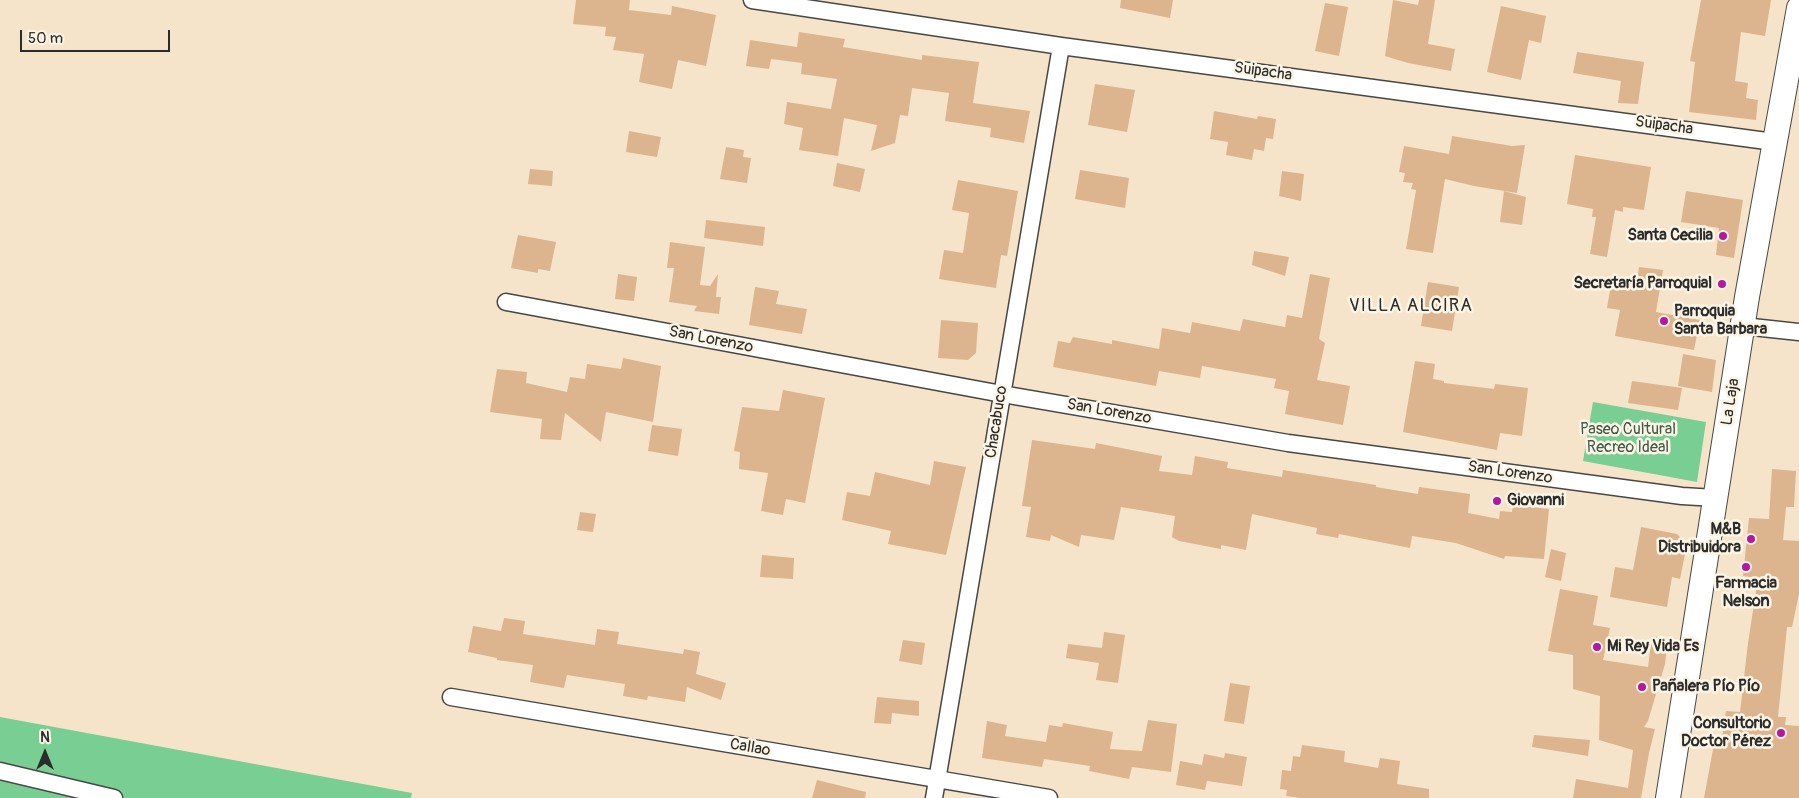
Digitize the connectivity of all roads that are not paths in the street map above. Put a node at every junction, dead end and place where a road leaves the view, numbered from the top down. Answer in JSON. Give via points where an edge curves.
{"nodes":[{"id":1,"x":752,"y":0,"type":"edge"},
{"id":2,"x":1799,"y":8,"type":"edge"},
{"id":3,"x":1796,"y":42,"type":"edge"},
{"id":4,"x":1061,"y":46,"type":"junction"},
{"id":5,"x":1774,"y":142,"type":"junction"},
{"id":6,"x":506,"y":302,"type":"dead end"},
{"id":7,"x":1743,"y":326,"type":"junction"},
{"id":8,"x":1799,"y":332,"type":"edge"},
{"id":9,"x":1002,"y":394,"type":"junction"},
{"id":10,"x":1716,"y":498,"type":"junction"},
{"id":11,"x":451,"y":697,"type":"dead end"},
{"id":12,"x":0,"y":771,"type":"edge"},
{"id":13,"x":938,"y":779,"type":"junction"},
{"id":14,"x":114,"y":798,"type":"edge"},
{"id":15,"x":934,"y":798,"type":"edge"},
{"id":16,"x":1049,"y":798,"type":"edge"},
{"id":17,"x":1668,"y":798,"type":"edge"}],
"edges":[{"from":1,"to":4,"type":"street","name":"Suipacha"},
{"from":2,"to":3,"type":"main road","name":"La Laja"},
{"from":3,"to":5,"type":"main road","name":"La Laja"},
{"from":4,"to":5,"type":"street","name":"Suipacha"},
{"from":4,"to":9,"type":"street","name":"Chacabuco"},
{"from":5,"to":7,"type":"main road","name":"La Laja"},
{"from":6,"to":9,"type":"street","name":"San Lorenzo"},
{"from":7,"to":8,"type":"street"},
{"from":7,"to":10,"type":"main road","name":"La Laja"},
{"from":9,"to":10,"type":"street","name":"San Lorenzo","via":[[1288,443]]},
{"from":9,"to":13,"type":"street","name":"Chacabuco"},
{"from":10,"to":17,"type":"main road","name":"La Laja"},
{"from":11,"to":13,"type":"street","name":"Callao"},
{"from":12,"to":14,"type":"street"},
{"from":13,"to":15,"type":"street","name":"Chacabuco"},
{"from":13,"to":16,"type":"street","name":"Callao"}]}
